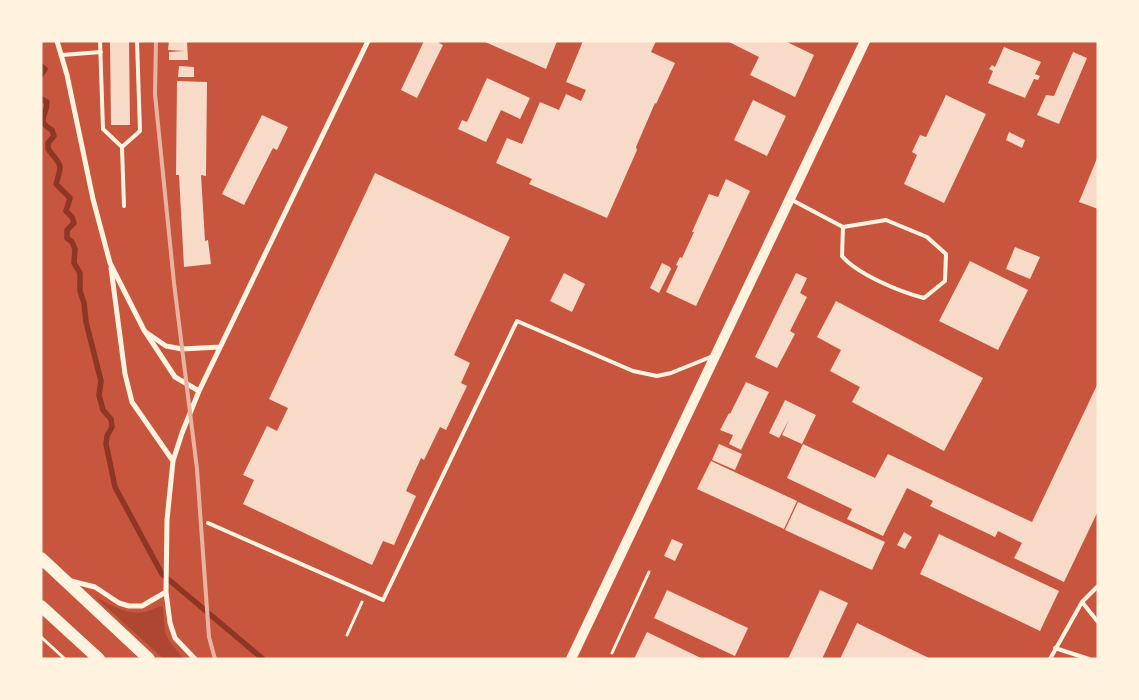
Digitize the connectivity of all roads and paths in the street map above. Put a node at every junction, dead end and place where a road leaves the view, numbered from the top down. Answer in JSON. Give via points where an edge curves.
{"nodes":[{"id":1,"x":57,"y":41,"type":"edge"},
{"id":2,"x":100,"y":41,"type":"edge"},
{"id":3,"x":137,"y":41,"type":"edge"},
{"id":4,"x":368,"y":41,"type":"edge"},
{"id":5,"x":865,"y":41,"type":"edge"},
{"id":6,"x":101,"y":52,"type":"junction"},
{"id":7,"x":62,"y":54,"type":"junction"},
{"id":8,"x":122,"y":147,"type":"junction"},
{"id":9,"x":790,"y":199,"type":"junction"},
{"id":10,"x":124,"y":206,"type":"dead end"},
{"id":11,"x":843,"y":227,"type":"junction"},
{"id":12,"x":110,"y":263,"type":"junction"},
{"id":13,"x":144,"y":330,"type":"junction"},
{"id":14,"x":220,"y":347,"type":"junction"},
{"id":15,"x":716,"y":354,"type":"junction"},
{"id":16,"x":199,"y":391,"type":"junction"},
{"id":17,"x":173,"y":460,"type":"junction"},
{"id":18,"x":208,"y":523,"type":"dead end"},
{"id":19,"x":41,"y":558,"type":"edge"},
{"id":20,"x":649,"y":572,"type":"dead end"},
{"id":21,"x":65,"y":580,"type":"junction"},
{"id":22,"x":1098,"y":586,"type":"edge"},
{"id":23,"x":166,"y":591,"type":"junction"},
{"id":24,"x":366,"y":593,"type":"junction"},
{"id":25,"x":1082,"y":602,"type":"junction"},
{"id":26,"x":41,"y":606,"type":"edge"},
{"id":27,"x":1098,"y":622,"type":"edge"},
{"id":28,"x":347,"y":635,"type":"dead end"},
{"id":29,"x":41,"y":637,"type":"edge"},
{"id":30,"x":1055,"y":648,"type":"junction"},
{"id":31,"x":612,"y":653,"type":"dead end"},
{"id":32,"x":65,"y":659,"type":"edge"},
{"id":33,"x":99,"y":659,"type":"edge"},
{"id":34,"x":149,"y":659,"type":"edge"},
{"id":35,"x":196,"y":659,"type":"edge"},
{"id":36,"x":571,"y":659,"type":"edge"},
{"id":37,"x":1050,"y":659,"type":"edge"},
{"id":38,"x":1090,"y":659,"type":"edge"}],
"edges":[{"from":1,"to":7,"type":"street"},
{"from":2,"to":6,"type":"lane"},
{"from":3,"to":8,"type":"lane","via":[[140,131]]},
{"from":4,"to":14,"type":"street"},
{"from":5,"to":9,"type":"main road"},
{"from":6,"to":7,"type":"lane"},
{"from":6,"to":8,"type":"lane","via":[[103,129]]},
{"from":7,"to":12,"type":"street"},
{"from":8,"to":10,"type":"lane"},
{"from":9,"to":11,"type":"lane"},
{"from":9,"to":15,"type":"main road"},
{"from":11,"to":11,"type":"lane","via":[[842,256],[849,265],[904,293],[924,298],[945,281],[946,254],[927,238],[886,220]]},
{"from":12,"to":13,"type":"street"},
{"from":12,"to":17,"type":"street","via":[[124,374],[132,402]]},
{"from":13,"to":14,"type":"street","via":[[166,346]]},
{"from":13,"to":16,"type":"street","via":[[175,377]]},
{"from":14,"to":16,"type":"street"},
{"from":15,"to":24,"type":"lane","via":[[657,376],[633,371],[517,321],[383,600]]},
{"from":15,"to":36,"type":"main road"},
{"from":16,"to":17,"type":"street"},
{"from":17,"to":23,"type":"street"},
{"from":18,"to":24,"type":"lane"},
{"from":19,"to":21,"type":"main road"},
{"from":20,"to":31,"type":"path"},
{"from":21,"to":23,"type":"street","via":[[95,587],[118,603],[129,606],[142,606]]},
{"from":21,"to":34,"type":"main road"},
{"from":22,"to":25,"type":"lane"},
{"from":23,"to":35,"type":"street","via":[[175,638]]},
{"from":24,"to":28,"type":"path"},
{"from":25,"to":27,"type":"lane"},
{"from":25,"to":30,"type":"lane"},
{"from":26,"to":33,"type":"main road"},
{"from":29,"to":32,"type":"path"},
{"from":30,"to":37,"type":"lane"},
{"from":30,"to":38,"type":"lane"}]}
